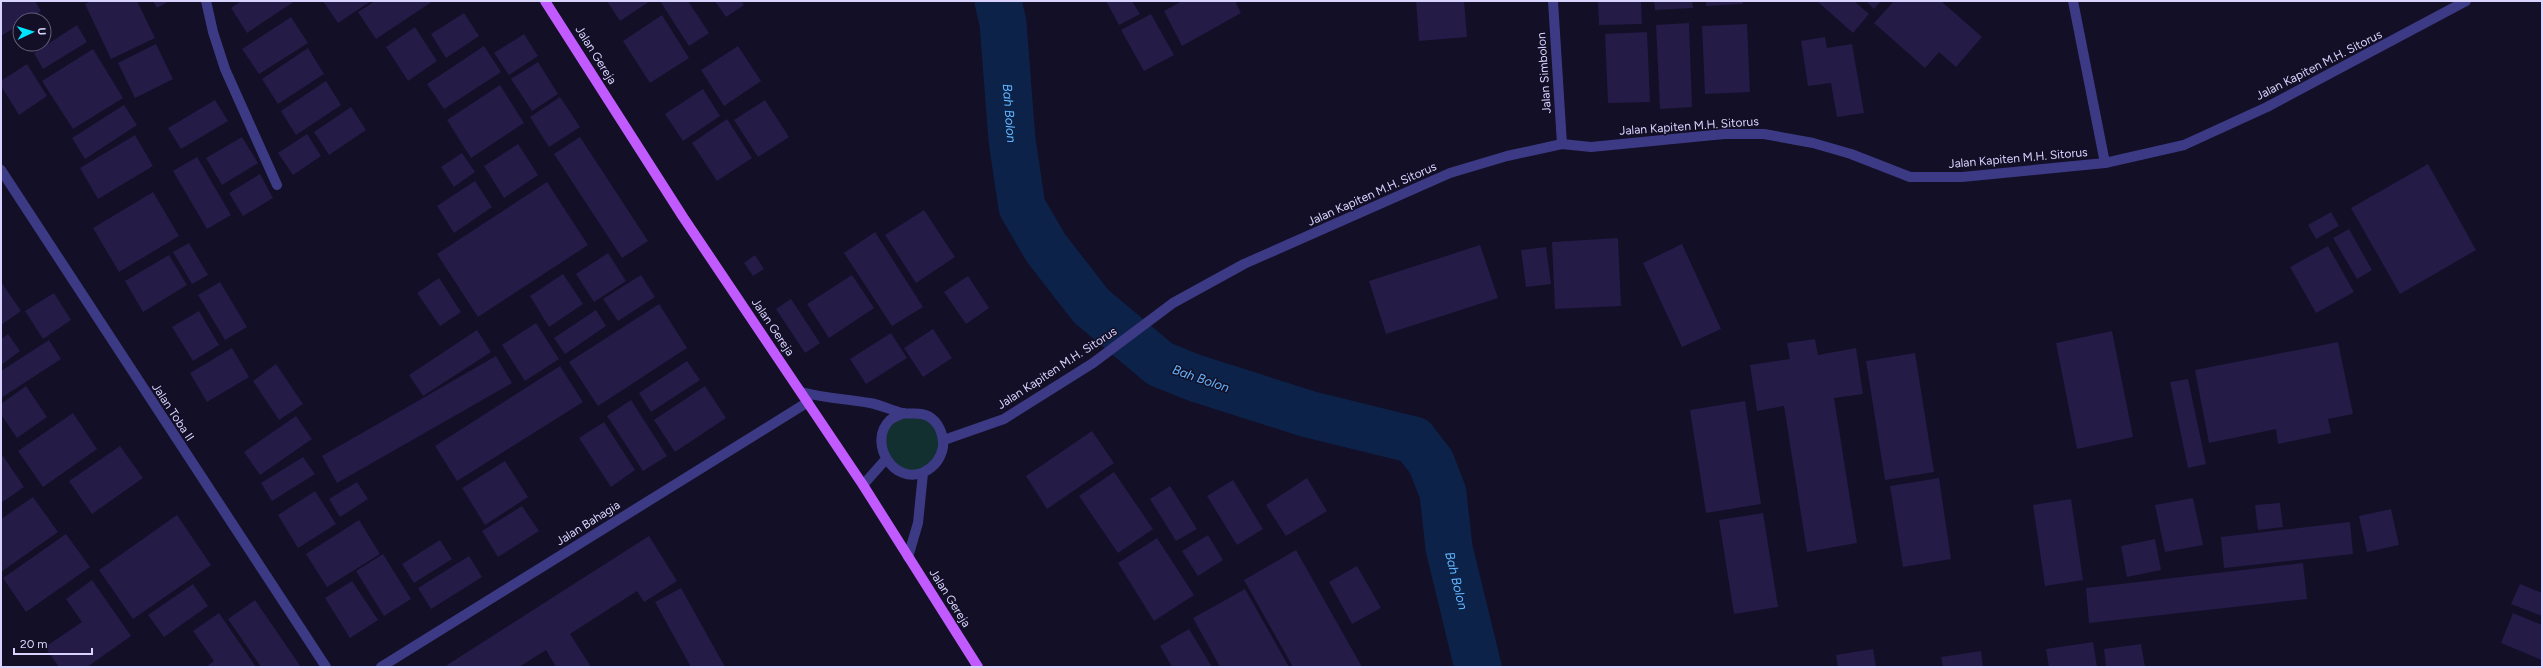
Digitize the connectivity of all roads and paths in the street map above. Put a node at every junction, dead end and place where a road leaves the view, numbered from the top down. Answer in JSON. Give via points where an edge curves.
{"nodes":[{"id":1,"x":206,"y":1,"type":"edge"},
{"id":2,"x":546,"y":1,"type":"edge"},
{"id":3,"x":1553,"y":1,"type":"edge"},
{"id":4,"x":2073,"y":1,"type":"edge"},
{"id":5,"x":2466,"y":1,"type":"edge"},
{"id":6,"x":1562,"y":144,"type":"junction"},
{"id":7,"x":2105,"y":163,"type":"junction"},
{"id":8,"x":1,"y":170,"type":"edge"},
{"id":9,"x":277,"y":185,"type":"dead end"},
{"id":10,"x":801,"y":392,"type":"junction"},
{"id":11,"x":808,"y":402,"type":"junction"},
{"id":12,"x":904,"y":413,"type":"junction"},
{"id":13,"x":944,"y":440,"type":"junction"},
{"id":14,"x":886,"y":459,"type":"junction"},
{"id":15,"x":923,"y":473,"type":"junction"},
{"id":16,"x":863,"y":485,"type":"junction"},
{"id":17,"x":908,"y":557,"type":"junction"},
{"id":18,"x":326,"y":667,"type":"edge"},
{"id":19,"x":381,"y":667,"type":"edge"},
{"id":20,"x":978,"y":667,"type":"edge"}],
"edges":[{"from":1,"to":9,"type":"street","via":[[225,69]]},
{"from":2,"to":10,"type":"main road","name":"Jalan Gereja","via":[[683,216]]},
{"from":3,"to":6,"type":"street","name":"Jalan Simbolon"},
{"from":4,"to":7,"type":"street"},
{"from":5,"to":7,"type":"street","name":"Jalan Kapiten M.H. Sitorus","via":[[2267,107],[2184,145]]},
{"from":6,"to":7,"type":"street","name":"Jalan Kapiten M.H. Sitorus","via":[[1591,147],[1724,134],[1764,134],[1813,143],[1851,154],[1910,177],[1962,177]]},
{"from":6,"to":13,"type":"street","name":"Jalan Kapiten M.H. Sitorus","via":[[1507,156],[1450,173],[1244,264],[1173,303],[1093,363],[1004,419]]},
{"from":8,"to":18,"type":"street","name":"Jalan Toba II"},
{"from":10,"to":11,"type":"main road","name":"Jalan Gereja"},
{"from":10,"to":12,"type":"street","via":[[872,403]]},
{"from":11,"to":16,"type":"main road","name":"Jalan Gereja"},
{"from":11,"to":19,"type":"street","name":"Jalan Bahagia"},
{"from":12,"to":13,"type":"street","via":[[916,412],[930,417],[939,426]]},
{"from":12,"to":14,"type":"street","via":[[890,420],[883,432],[881,446]]},
{"from":13,"to":15,"type":"street","via":[[942,454],[934,466]]},
{"from":14,"to":15,"type":"street","via":[[896,470],[908,474]]},
{"from":14,"to":16,"type":"street"},
{"from":15,"to":17,"type":"street","via":[[918,524]]},
{"from":16,"to":17,"type":"main road","name":"Jalan Gereja"},
{"from":17,"to":20,"type":"main road","name":"Jalan Gereja"}]}
